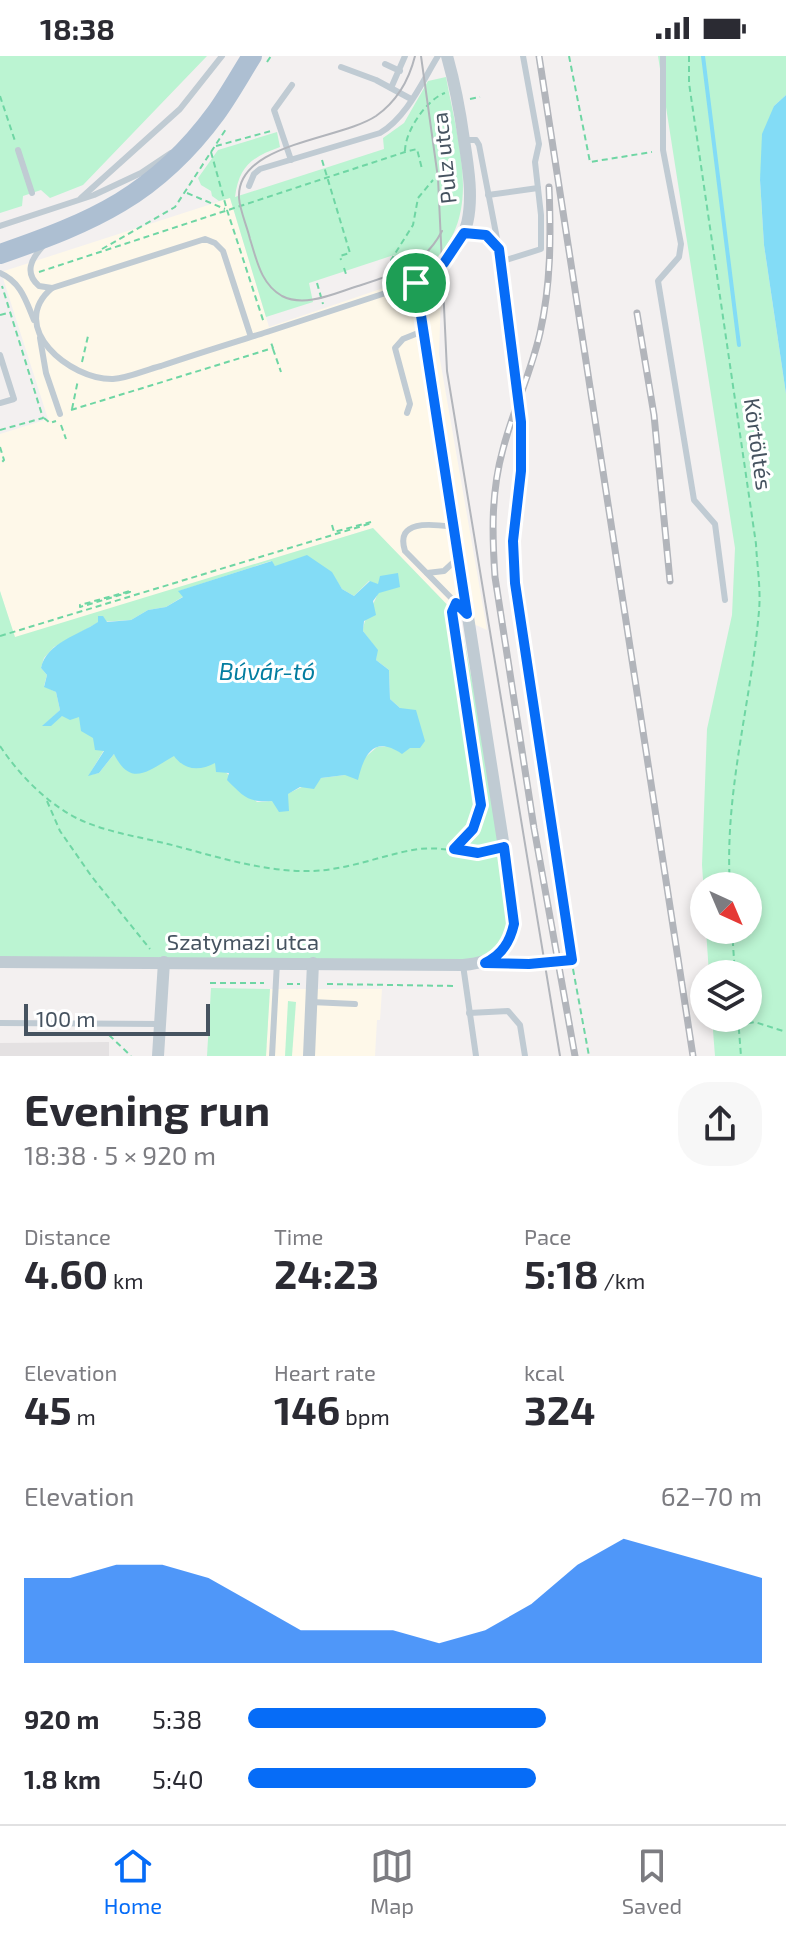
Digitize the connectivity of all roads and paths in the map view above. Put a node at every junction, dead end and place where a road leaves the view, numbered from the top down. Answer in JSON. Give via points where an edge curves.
{"nodes":[{"id":1,"x":222,"y":56,"type":"edge"},
{"id":2,"x":252,"y":56,"type":"edge"},
{"id":3,"x":405,"y":56,"type":"edge"},
{"id":4,"x":438,"y":56,"type":"edge"},
{"id":5,"x":447,"y":56,"type":"edge"},
{"id":6,"x":523,"y":56,"type":"edge"},
{"id":7,"x":569,"y":56,"type":"edge"},
{"id":8,"x":663,"y":56,"type":"edge"},
{"id":9,"x":689,"y":56,"type":"edge"},
{"id":10,"x":385,"y":64,"type":"dead end"},
{"id":11,"x":341,"y":67,"type":"dead end"},
{"id":12,"x":400,"y":71,"type":"junction"},
{"id":13,"x":292,"y":85,"type":"dead end"},
{"id":14,"x":391,"y":88,"type":"junction"},
{"id":15,"x":456,"y":90,"type":"junction"},
{"id":16,"x":0,"y":96,"type":"edge"},
{"id":17,"x":480,"y":97,"type":"dead end"},
{"id":18,"x":411,"y":99,"type":"junction"},
{"id":19,"x":221,"y":121,"type":"junction"},
{"id":20,"x":280,"y":129,"type":"junction"},
{"id":21,"x":464,"y":140,"type":"junction"},
{"id":22,"x":214,"y":147,"type":"junction"},
{"id":23,"x":201,"y":148,"type":"junction"},
{"id":24,"x":18,"y":150,"type":"joint"},
{"id":25,"x":663,"y":150,"type":"junction"},
{"id":26,"x":319,"y":151,"type":"junction"},
{"id":27,"x":405,"y":152,"type":"junction"},
{"id":28,"x":291,"y":160,"type":"junction"},
{"id":29,"x":422,"y":169,"type":"dead end"},
{"id":30,"x":327,"y":176,"type":"junction"},
{"id":31,"x":433,"y":180,"type":"dead end"},
{"id":32,"x":249,"y":186,"type":"dead end"},
{"id":33,"x":538,"y":188,"type":"junction"},
{"id":34,"x":32,"y":193,"type":"dead end"},
{"id":35,"x":186,"y":193,"type":"junction"},
{"id":36,"x":488,"y":195,"type":"junction"},
{"id":37,"x":78,"y":201,"type":"junction"},
{"id":38,"x":227,"y":210,"type":"junction"},
{"id":39,"x":0,"y":226,"type":"edge"},
{"id":40,"x":464,"y":233,"type":"junction"},
{"id":41,"x":56,"y":235,"type":"junction"},
{"id":42,"x":499,"y":249,"type":"junction"},
{"id":43,"x":98,"y":252,"type":"junction"},
{"id":44,"x":0,"y":254,"type":"edge"},
{"id":45,"x":341,"y":260,"type":"dead end"},
{"id":46,"x":500,"y":262,"type":"junction"},
{"id":47,"x":344,"y":268,"type":"dead end"},
{"id":48,"x":0,"y":273,"type":"edge"},
{"id":49,"x":30,"y":274,"type":"junction"},
{"id":50,"x":346,"y":274,"type":"dead end"},
{"id":51,"x":412,"y":279,"type":"junction"},
{"id":52,"x":398,"y":280,"type":"junction"},
{"id":53,"x":317,"y":283,"type":"dead end"},
{"id":54,"x":1,"y":284,"type":"edge"},
{"id":55,"x":52,"y":288,"type":"junction"},
{"id":56,"x":401,"y":289,"type":"junction"},
{"id":57,"x":9,"y":312,"type":"junction"},
{"id":58,"x":325,"y":313,"type":"junction"},
{"id":59,"x":0,"y":315,"type":"edge"},
{"id":60,"x":35,"y":322,"type":"junction"},
{"id":61,"x":423,"y":331,"type":"junction"},
{"id":62,"x":267,"y":332,"type":"junction"},
{"id":63,"x":39,"y":334,"type":"junction"},
{"id":64,"x":251,"y":337,"type":"junction"},
{"id":65,"x":273,"y":348,"type":"junction"},
{"id":66,"x":0,"y":355,"type":"edge"},
{"id":67,"x":281,"y":372,"type":"dead end"},
{"id":68,"x":33,"y":386,"type":"junction"},
{"id":69,"x":12,"y":392,"type":"junction"},
{"id":70,"x":0,"y":403,"type":"edge"},
{"id":71,"x":71,"y":410,"type":"dead end"},
{"id":72,"x":407,"y":413,"type":"dead end"},
{"id":73,"x":60,"y":417,"type":"joint"},
{"id":74,"x":0,"y":430,"type":"edge"},
{"id":75,"x":66,"y":439,"type":"dead end"},
{"id":76,"x":0,"y":447,"type":"edge"},
{"id":77,"x":0,"y":464,"type":"edge"},
{"id":78,"x":332,"y":525,"type":"dead end"},
{"id":79,"x":455,"y":527,"type":"junction"},
{"id":80,"x":460,"y":557,"type":"junction"},
{"id":81,"x":427,"y":573,"type":"junction"},
{"id":82,"x":117,"y":596,"type":"junction"},
{"id":83,"x":725,"y":600,"type":"dead end"},
{"id":84,"x":456,"y":603,"type":"junction"},
{"id":85,"x":467,"y":614,"type":"junction"},
{"id":86,"x":0,"y":636,"type":"edge"},
{"id":87,"x":0,"y":746,"type":"edge"},
{"id":88,"x":46,"y":799,"type":"junction"},
{"id":89,"x":504,"y":847,"type":"junction"},
{"id":90,"x":454,"y":849,"type":"junction"},
{"id":91,"x":729,"y":872,"type":"edge"},
{"id":92,"x":572,"y":960,"type":"junction"},
{"id":93,"x":0,"y":962,"type":"edge"},
{"id":94,"x":159,"y":962,"type":"junction"},
{"id":95,"x":277,"y":962,"type":"junction"},
{"id":96,"x":313,"y":963,"type":"junction"},
{"id":97,"x":485,"y":963,"type":"junction"},
{"id":98,"x":463,"y":965,"type":"junction"},
{"id":99,"x":210,"y":983,"type":"dead end"},
{"id":100,"x":276,"y":984,"type":"junction"},
{"id":101,"x":312,"y":984,"type":"junction"},
{"id":102,"x":465,"y":986,"type":"junction"},
{"id":103,"x":311,"y":1002,"type":"junction"},
{"id":104,"x":355,"y":1004,"type":"dead end"},
{"id":105,"x":469,"y":1013,"type":"junction"},
{"id":106,"x":0,"y":1023,"type":"edge"},
{"id":107,"x":97,"y":1023,"type":"junction"},
{"id":108,"x":160,"y":1024,"type":"junction"},
{"id":109,"x":762,"y":1024,"type":"edge"},
{"id":110,"x":739,"y":1032,"type":"edge"},
{"id":111,"x":786,"y":1032,"type":"edge"},
{"id":112,"x":131,"y":1056,"type":"edge"},
{"id":113,"x":158,"y":1056,"type":"edge"},
{"id":114,"x":272,"y":1056,"type":"edge"},
{"id":115,"x":309,"y":1056,"type":"edge"},
{"id":116,"x":476,"y":1056,"type":"edge"},
{"id":117,"x":525,"y":1056,"type":"edge"},
{"id":118,"x":589,"y":1056,"type":"edge"},
{"id":119,"x":741,"y":1056,"type":"edge"}],
"edges":[{"from":1,"to":37,"type":"lane","via":[[180,109]]},
{"from":2,"to":19,"type":"main road"},
{"from":3,"to":12,"type":"lane"},
{"from":4,"to":18,"type":"lane"},
{"from":5,"to":15,"type":"street","name":"Pulz utca"},
{"from":6,"to":33,"type":"lane","via":[[539,144]]},
{"from":7,"to":25,"type":"path","via":[[590,162]]},
{"from":8,"to":25,"type":"lane"},
{"from":9,"to":91,"type":"path","name":"Körtöltés","via":[[756,544],[759,609],[739,743]]},
{"from":10,"to":12,"type":"lane"},
{"from":11,"to":14,"type":"lane"},
{"from":12,"to":14,"type":"lane"},
{"from":13,"to":20,"type":"lane","via":[[274,110]]},
{"from":14,"to":18,"type":"lane"},
{"from":15,"to":17,"type":"path","via":[[465,89],[468,100]]},
{"from":15,"to":21,"type":"street","name":"Pulz utca"},
{"from":15,"to":27,"type":"path","via":[[436,96],[411,131]]},
{"from":16,"to":24,"type":"path"},
{"from":18,"to":26,"type":"lane","via":[[380,133]]},
{"from":19,"to":22,"type":"path"},
{"from":19,"to":23,"type":"main road"},
{"from":20,"to":22,"type":"path"},
{"from":20,"to":28,"type":"lane"},
{"from":21,"to":36,"type":"lane","via":[[478,142]]},
{"from":21,"to":40,"type":"street","name":"Pulz utca","via":[[472,198]]},
{"from":22,"to":23,"type":"path"},
{"from":23,"to":35,"type":"path"},
{"from":23,"to":37,"type":"lane","via":[[165,156],[120,184]]},
{"from":23,"to":38,"type":"path"},
{"from":23,"to":41,"type":"main road","via":[[131,198]]},
{"from":24,"to":34,"type":"lane"},
{"from":25,"to":83,"type":"lane","via":[[681,244],[679,257],[658,281],[694,500],[715,524]]},
{"from":26,"to":28,"type":"lane"},
{"from":26,"to":30,"type":"path"},
{"from":27,"to":29,"type":"path","via":[[417,149]]},
{"from":27,"to":30,"type":"path"},
{"from":28,"to":32,"type":"lane","via":[[260,169]]},
{"from":30,"to":38,"type":"path"},
{"from":30,"to":45,"type":"path","via":[[350,253]]},
{"from":31,"to":52,"type":"path","via":[[418,198],[413,225],[391,260]]},
{"from":33,"to":36,"type":"lane"},
{"from":33,"to":46,"type":"lane","via":[[541,249]]},
{"from":35,"to":38,"type":"path"},
{"from":35,"to":43,"type":"path","via":[[175,207]]},
{"from":36,"to":42,"type":"lane"},
{"from":37,"to":39,"type":"lane"},
{"from":38,"to":43,"type":"path"},
{"from":38,"to":62,"type":"path"},
{"from":40,"to":42,"type":"lane","via":[[486,235]]},
{"from":40,"to":51,"type":"street","name":"Pulz utca","via":[[444,263]]},
{"from":41,"to":44,"type":"main road"},
{"from":41,"to":49,"type":"lane","via":[[34,255]]},
{"from":42,"to":46,"type":"lane"},
{"from":43,"to":49,"type":"path"},
{"from":46,"to":92,"type":"lane","via":[[521,422],[515,583]]},
{"from":47,"to":50,"type":"path"},
{"from":48,"to":60,"type":"lane","via":[[20,288]]},
{"from":49,"to":55,"type":"lane","via":[[39,286]]},
{"from":51,"to":52,"type":"path"},
{"from":51,"to":56,"type":"lane"},
{"from":51,"to":61,"type":"street"},
{"from":52,"to":56,"type":"path"},
{"from":53,"to":58,"type":"path"},
{"from":54,"to":57,"type":"path"},
{"from":55,"to":60,"type":"lane","via":[[40,302]]},
{"from":55,"to":64,"type":"lane","via":[[205,239],[223,251]]},
{"from":56,"to":58,"type":"lane"},
{"from":57,"to":59,"type":"path"},
{"from":57,"to":68,"type":"path"},
{"from":58,"to":62,"type":"lane"},
{"from":60,"to":63,"type":"lane"},
{"from":61,"to":72,"type":"lane","via":[[395,348],[410,404]]},
{"from":61,"to":79,"type":"street"},
{"from":62,"to":64,"type":"lane"},
{"from":62,"to":65,"type":"path"},
{"from":63,"to":64,"type":"lane","via":[[67,364],[108,379]]},
{"from":63,"to":73,"type":"lane"},
{"from":65,"to":67,"type":"path"},
{"from":65,"to":71,"type":"path"},
{"from":66,"to":69,"type":"lane"},
{"from":68,"to":69,"type":"path"},
{"from":68,"to":74,"type":"path","via":[[43,418]]},
{"from":69,"to":70,"type":"lane","via":[[14,399]]},
{"from":73,"to":75,"type":"path"},
{"from":76,"to":77,"type":"path"},
{"from":78,"to":82,"type":"path","via":[[334,532],[372,523]]},
{"from":79,"to":80,"type":"street"},
{"from":79,"to":81,"type":"lane","via":[[423,523],[404,536],[405,551]]},
{"from":80,"to":81,"type":"lane","via":[[444,571]]},
{"from":80,"to":85,"type":"street"},
{"from":81,"to":84,"type":"lane"},
{"from":82,"to":82,"type":"path","via":[[80,607],[80,605]]},
{"from":82,"to":86,"type":"path"},
{"from":84,"to":85,"type":"lane"},
{"from":84,"to":90,"type":"path","via":[[452,612],[481,805],[473,829]]},
{"from":85,"to":89,"type":"street"},
{"from":87,"to":88,"type":"path"},
{"from":88,"to":90,"type":"path","via":[[107,829],[277,871],[332,869],[417,850]]},
{"from":88,"to":94,"type":"path","via":[[60,831]]},
{"from":89,"to":90,"type":"path","via":[[478,853]]},
{"from":89,"to":97,"type":"street","via":[[514,924],[501,953]]},
{"from":92,"to":97,"type":"lane"},
{"from":92,"to":118,"type":"path"},
{"from":93,"to":94,"type":"street","name":"Szatymazi utca"},
{"from":94,"to":95,"type":"street","name":"Szatymazi utca"},
{"from":94,"to":108,"type":"street"},
{"from":95,"to":96,"type":"street","name":"Szatymazi utca"},
{"from":95,"to":100,"type":"lane"},
{"from":96,"to":98,"type":"street","name":"Szatymazi utca"},
{"from":96,"to":101,"type":"street"},
{"from":97,"to":98,"type":"street","name":"Szatymazi utca"},
{"from":98,"to":102,"type":"lane"},
{"from":99,"to":100,"type":"path"},
{"from":100,"to":101,"type":"path"},
{"from":100,"to":114,"type":"lane"},
{"from":101,"to":102,"type":"path"},
{"from":101,"to":103,"type":"street"},
{"from":102,"to":105,"type":"lane"},
{"from":103,"to":104,"type":"lane"},
{"from":103,"to":115,"type":"street"},
{"from":105,"to":116,"type":"lane"},
{"from":105,"to":117,"type":"lane","via":[[508,1011],[520,1025]]},
{"from":106,"to":107,"type":"lane"},
{"from":107,"to":108,"type":"lane"},
{"from":107,"to":112,"type":"path"},
{"from":108,"to":113,"type":"street"},
{"from":109,"to":111,"type":"path"},
{"from":110,"to":119,"type":"path"}]}
